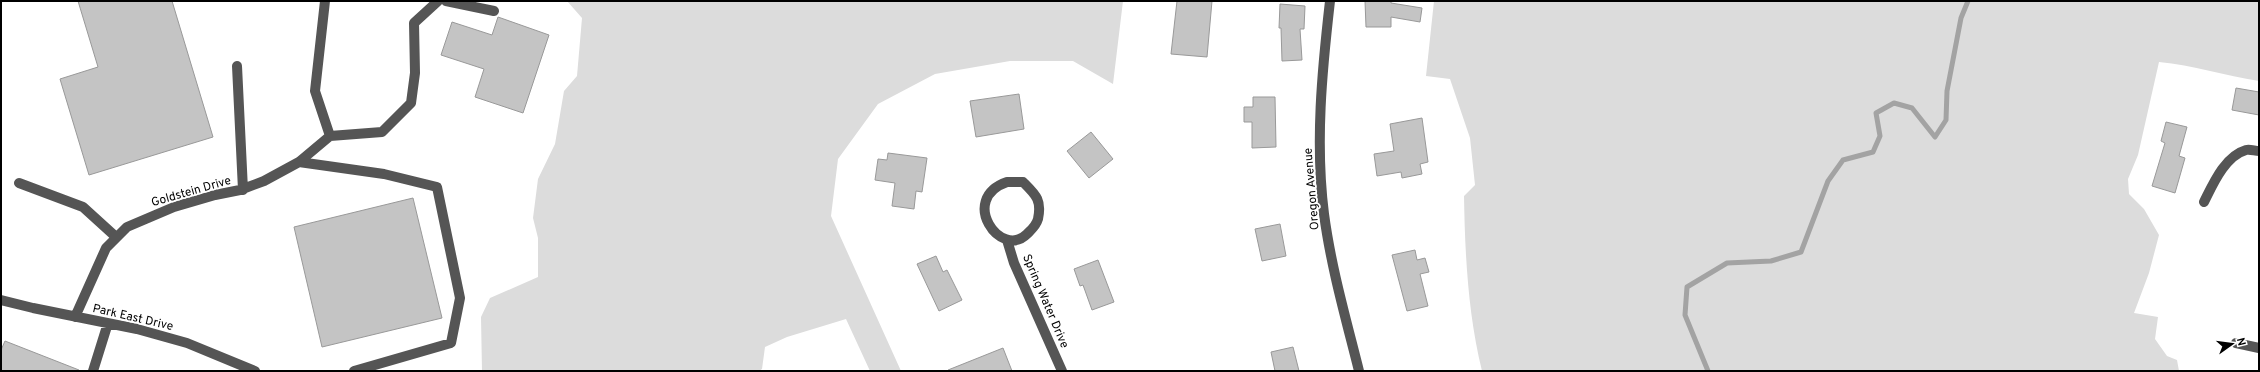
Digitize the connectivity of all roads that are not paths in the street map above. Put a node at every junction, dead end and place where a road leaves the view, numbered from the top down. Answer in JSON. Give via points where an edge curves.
{"nodes":[{"id":1,"x":325,"y":1,"type":"edge"},
{"id":2,"x":438,"y":1,"type":"edge"},
{"id":3,"x":446,"y":1,"type":"edge"},
{"id":4,"x":1330,"y":1,"type":"edge"},
{"id":5,"x":494,"y":11,"type":"dead end"},
{"id":6,"x":237,"y":66,"type":"dead end"},
{"id":7,"x":330,"y":136,"type":"junction"},
{"id":8,"x":2259,"y":152,"type":"edge"},
{"id":9,"x":299,"y":162,"type":"junction"},
{"id":10,"x":19,"y":183,"type":"dead end"},
{"id":11,"x":242,"y":190,"type":"junction"},
{"id":12,"x":2204,"y":202,"type":"dead end"},
{"id":13,"x":116,"y":237,"type":"junction"},
{"id":14,"x":1007,"y":240,"type":"junction"},
{"id":15,"x":1,"y":300,"type":"edge"},
{"id":16,"x":75,"y":317,"type":"junction"},
{"id":17,"x":108,"y":323,"type":"junction"},
{"id":18,"x":2236,"y":343,"type":"dead end"},
{"id":19,"x":2259,"y":348,"type":"edge"},
{"id":20,"x":93,"y":371,"type":"edge"},
{"id":21,"x":255,"y":371,"type":"edge"},
{"id":22,"x":354,"y":371,"type":"edge"},
{"id":23,"x":1062,"y":371,"type":"edge"},
{"id":24,"x":1359,"y":371,"type":"edge"}],
"edges":[{"from":1,"to":7,"type":"street","via":[[315,91]]},
{"from":2,"to":7,"type":"street","via":[[414,23],[415,73],[411,103],[382,132]]},
{"from":3,"to":5,"type":"street"},
{"from":4,"to":24,"type":"street","name":"Oregon Avenue","via":[[1321,79],[1320,151],[1324,213],[1338,286]]},
{"from":6,"to":11,"type":"street"},
{"from":7,"to":9,"type":"street","name":"Goldstein Drive"},
{"from":8,"to":12,"type":"street","via":[[2247,150],[2233,158],[2218,176]]},
{"from":9,"to":11,"type":"street","name":"Goldstein Drive"},
{"from":9,"to":22,"type":"street","via":[[384,174],[437,187],[460,298],[451,344]]},
{"from":10,"to":13,"type":"street","via":[[83,207]]},
{"from":11,"to":13,"type":"street","name":"Goldstein Drive","via":[[215,195],[157,213],[127,227]]},
{"from":13,"to":16,"type":"street","name":"Goldstein Drive","via":[[106,248]]},
{"from":14,"to":14,"type":"street","name":"Spring Water Drive","via":[[995,233],[986,221],[984,208],[988,195],[1000,185],[1023,182],[1037,196],[1040,208],[1037,222],[1022,238]]},
{"from":14,"to":23,"type":"street","name":"Spring Water Drive","via":[[1014,263]]},
{"from":15,"to":16,"type":"street","name":"Park East Drive"},
{"from":16,"to":17,"type":"street","name":"Park East Drive"},
{"from":17,"to":20,"type":"street"},
{"from":17,"to":21,"type":"street","name":"Park East Drive","via":[[187,343]]},
{"from":18,"to":19,"type":"street"}]}
